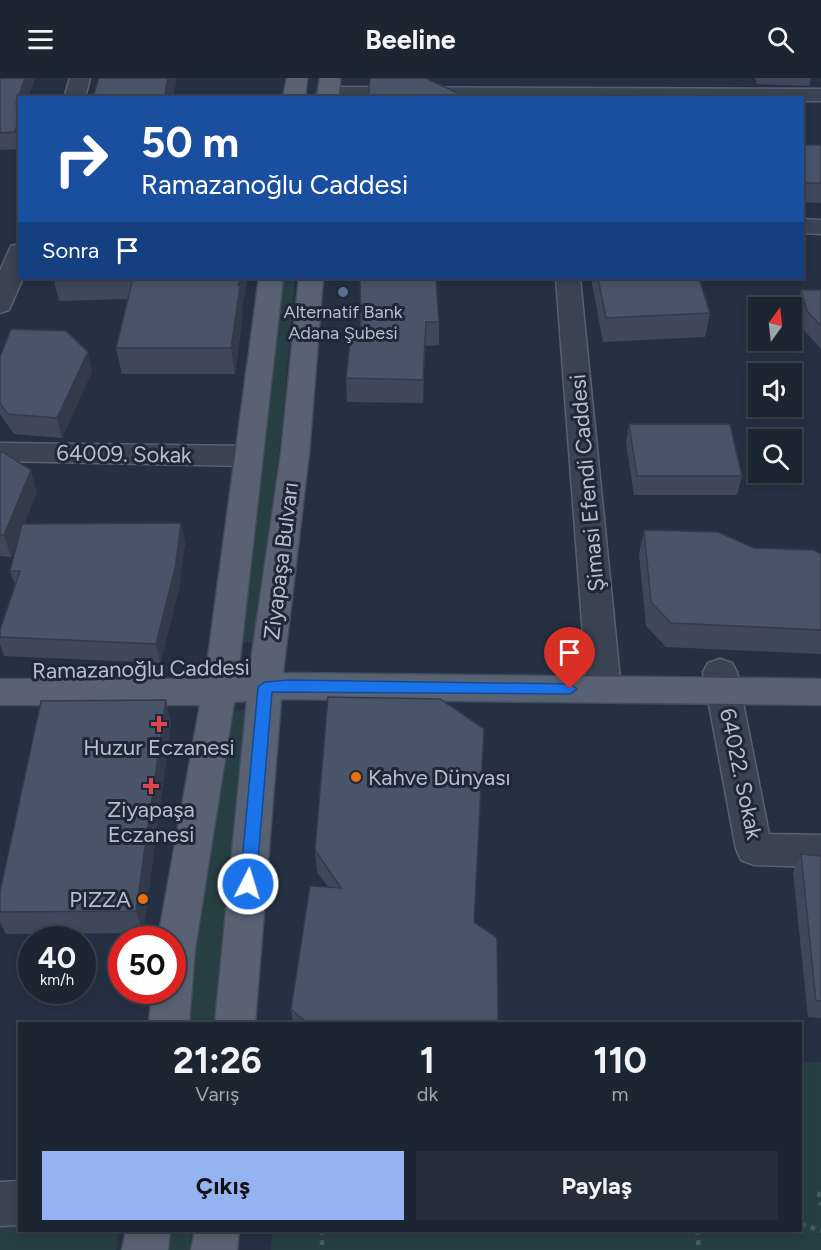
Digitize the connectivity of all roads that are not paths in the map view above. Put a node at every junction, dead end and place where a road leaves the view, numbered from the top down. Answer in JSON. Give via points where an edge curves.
{"nodes":[{"id":1,"x":80,"y":78,"type":"edge"},
{"id":2,"x":297,"y":78,"type":"edge"},
{"id":3,"x":329,"y":90,"type":"edge"},
{"id":4,"x":543,"y":90,"type":"edge"},
{"id":5,"x":821,"y":95,"type":"edge"},
{"id":6,"x":75,"y":96,"type":"edge"},
{"id":7,"x":294,"y":96,"type":"edge"},
{"id":8,"x":804,"y":226,"type":"edge"},
{"id":9,"x":821,"y":227,"type":"edge"},
{"id":10,"x":15,"y":240,"type":"edge"},
{"id":11,"x":271,"y":279,"type":"edge"},
{"id":12,"x":311,"y":279,"type":"edge"},
{"id":13,"x":568,"y":279,"type":"edge"},
{"id":14,"x":0,"y":305,"type":"edge"},
{"id":15,"x":0,"y":452,"type":"edge"},
{"id":16,"x":247,"y":456,"type":"junction"},
{"id":17,"x":0,"y":670,"type":"edge"},
{"id":18,"x":821,"y":674,"type":"edge"},
{"id":19,"x":266,"y":677,"type":"junction"},
{"id":20,"x":603,"y":680,"type":"junction"},
{"id":21,"x":220,"y":681,"type":"junction"},
{"id":22,"x":722,"y":681,"type":"junction"},
{"id":23,"x":0,"y":692,"type":"edge"},
{"id":24,"x":821,"y":692,"type":"edge"},
{"id":25,"x":821,"y":851,"type":"edge"},
{"id":26,"x":180,"y":926,"type":"edge"},
{"id":27,"x":171,"y":1004,"type":"edge"},
{"id":28,"x":169,"y":1022,"type":"edge"},
{"id":29,"x":236,"y":1022,"type":"edge"},
{"id":30,"x":18,"y":1203,"type":"edge"},
{"id":31,"x":0,"y":1204,"type":"edge"},
{"id":32,"x":148,"y":1232,"type":"edge"},
{"id":33,"x":217,"y":1232,"type":"edge"},
{"id":34,"x":145,"y":1250,"type":"edge"},
{"id":35,"x":214,"y":1250,"type":"edge"}],
"edges":[{"from":1,"to":6,"type":"street"},
{"from":2,"to":7,"type":"main road"},
{"from":3,"to":4,"type":"street"},
{"from":4,"to":5,"type":"street"},
{"from":8,"to":9,"type":"street"},
{"from":10,"to":14,"type":"street"},
{"from":11,"to":16,"type":"main road","name":"Ziyapaşa Bulvarı"},
{"from":12,"to":19,"type":"main road","name":"Ziyapaşa Bulvarı","via":[[295,453]]},
{"from":13,"to":20,"type":"street","name":"Şimasi Efendi Caddesi"},
{"from":15,"to":16,"type":"street","name":"64009. Sokak"},
{"from":16,"to":21,"type":"main road","name":"Ziyapaşa Bulvarı"},
{"from":17,"to":21,"type":"main road","name":"Ramazanoğlu Caddesi","via":[[197,672]]},
{"from":18,"to":22,"type":"main road","name":"Ramazanoğlu Caddesi"},
{"from":19,"to":20,"type":"main road","name":"Ramazanoğlu Caddesi","via":[[290,685]]},
{"from":19,"to":21,"type":"main road","name":"Ramazanoğlu Caddesi"},
{"from":19,"to":29,"type":"main road","name":"Ziyapaşa Bulvarı"},
{"from":20,"to":22,"type":"main road","name":"Ramazanoğlu Caddesi"},
{"from":21,"to":23,"type":"main road","name":"Ramazanoğlu Caddesi","via":[[187,693]]},
{"from":21,"to":26,"type":"main road","name":"Ziyapaşa Bulvarı"},
{"from":22,"to":24,"type":"main road","name":"Ramazanoğlu Caddesi"},
{"from":22,"to":25,"type":"street","name":"64022. Sokak","via":[[754,849]]},
{"from":27,"to":28,"type":"main road","name":"Ziyapaşa Bulvarı"},
{"from":30,"to":31,"type":"street"},
{"from":32,"to":34,"type":"main road"},
{"from":33,"to":35,"type":"main road"}]}
